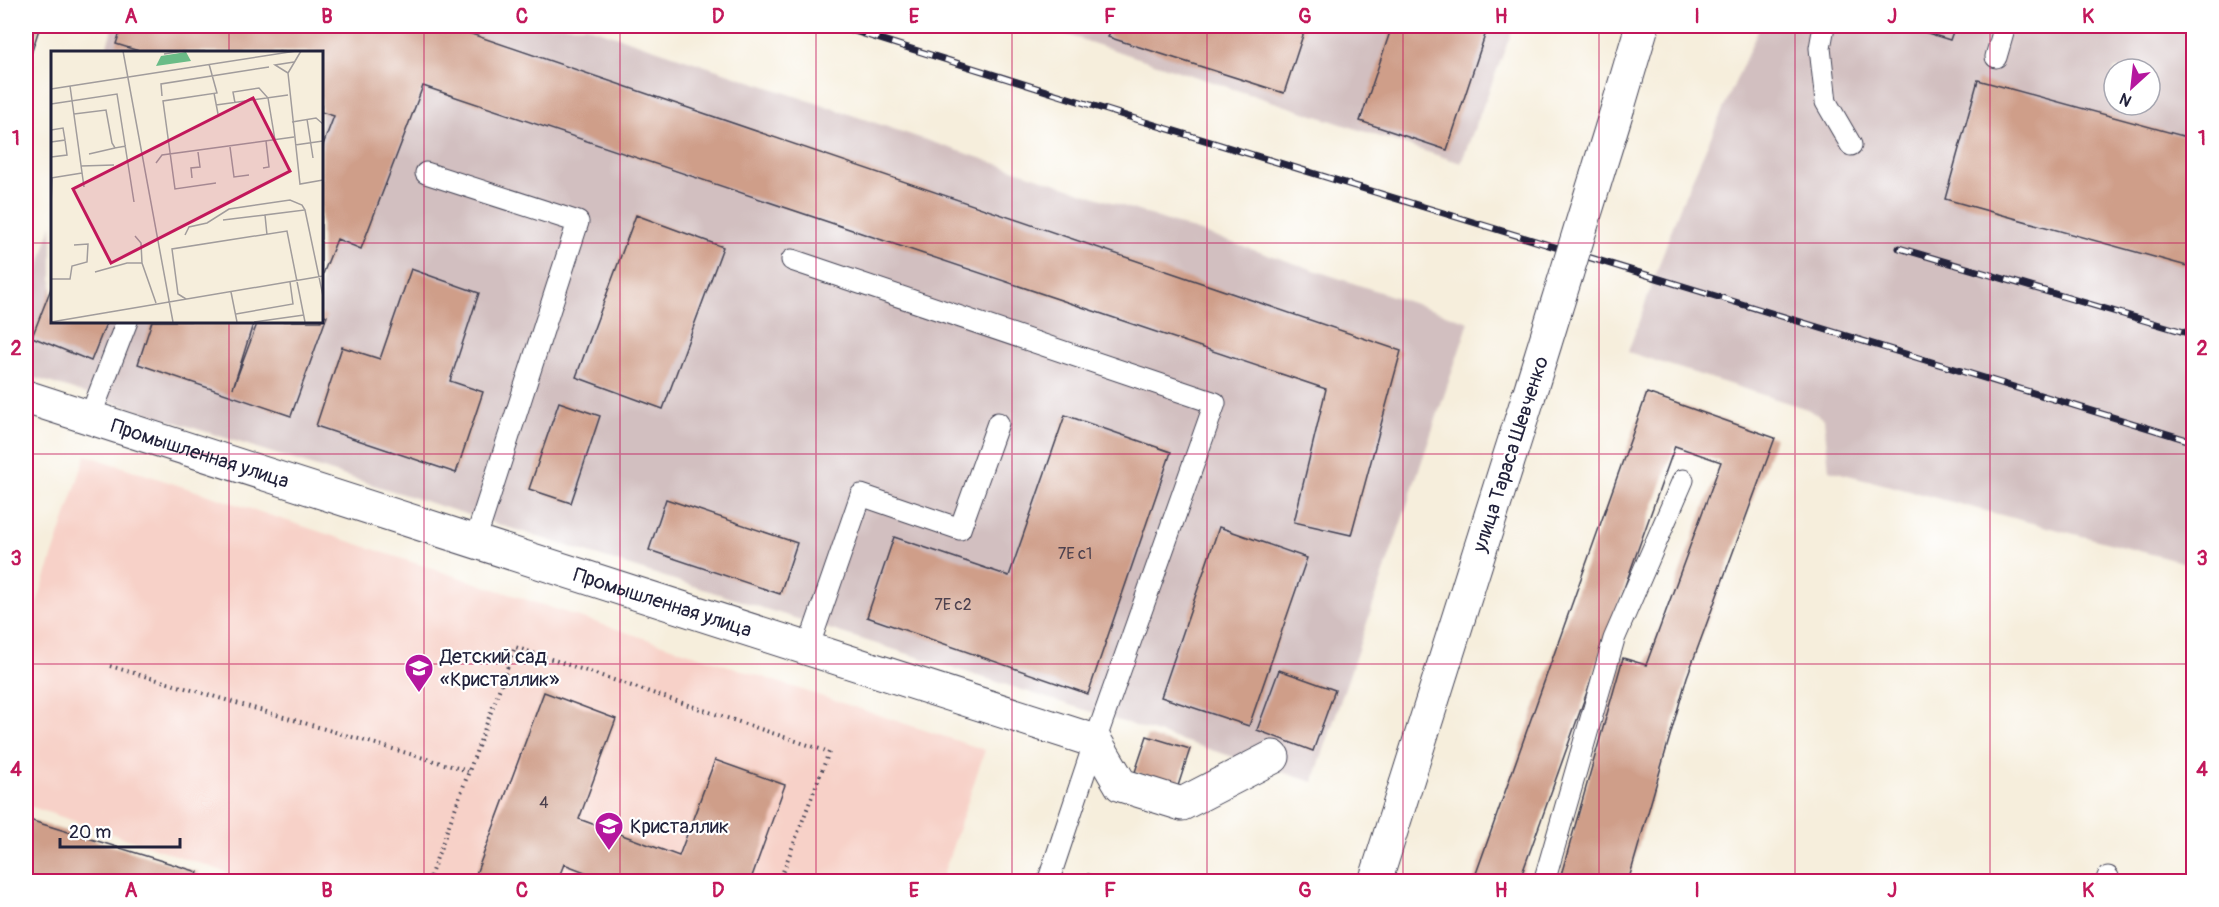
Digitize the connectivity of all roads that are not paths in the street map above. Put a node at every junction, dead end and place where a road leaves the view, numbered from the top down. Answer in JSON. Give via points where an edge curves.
{"nodes":[{"id":1,"x":1642,"y":26,"type":"edge"},
{"id":2,"x":1824,"y":26,"type":"edge"},
{"id":3,"x":2005,"y":26,"type":"edge"},
{"id":4,"x":1996,"y":57,"type":"dead end"},
{"id":5,"x":1851,"y":145,"type":"dead end"},
{"id":6,"x":426,"y":173,"type":"dead end"},
{"id":7,"x":792,"y":260,"type":"dead end"},
{"id":8,"x":127,"y":322,"type":"edge"},
{"id":9,"x":26,"y":397,"type":"edge"},
{"id":10,"x":90,"y":417,"type":"junction"},
{"id":11,"x":998,"y":423,"type":"dead end"},
{"id":12,"x":1683,"y":480,"type":"dead end"},
{"id":13,"x":475,"y":541,"type":"junction"},
{"id":14,"x":808,"y":648,"type":"junction"},
{"id":15,"x":1095,"y":741,"type":"junction"},
{"id":16,"x":1273,"y":757,"type":"dead end"},
{"id":17,"x":1048,"y":882,"type":"edge"},
{"id":18,"x":1375,"y":882,"type":"edge"},
{"id":19,"x":1544,"y":882,"type":"edge"}],
"edges":[{"from":1,"to":18,"type":"street","name":"улица Тараса Шевченко","bridge":true},
{"from":2,"to":5,"type":"lane","via":[[1821,48],[1826,102]]},
{"from":3,"to":4,"type":"lane"},
{"from":6,"to":13,"type":"lane","via":[[578,222]]},
{"from":7,"to":15,"type":"lane","via":[[1215,403]]},
{"from":8,"to":10,"type":"lane"},
{"from":9,"to":10,"type":"street","name":"Промышленная улица"},
{"from":10,"to":13,"type":"street","name":"Промышленная улица"},
{"from":11,"to":14,"type":"lane","via":[[960,528],[861,495]]},
{"from":12,"to":19,"type":"lane","via":[[1614,639]]},
{"from":13,"to":14,"type":"street","name":"Промышленная улица"},
{"from":14,"to":15,"type":"street","name":"Промышленная улица"},
{"from":15,"to":16,"type":"street","via":[[1121,784],[1182,804]]},
{"from":15,"to":17,"type":"lane"}]}
